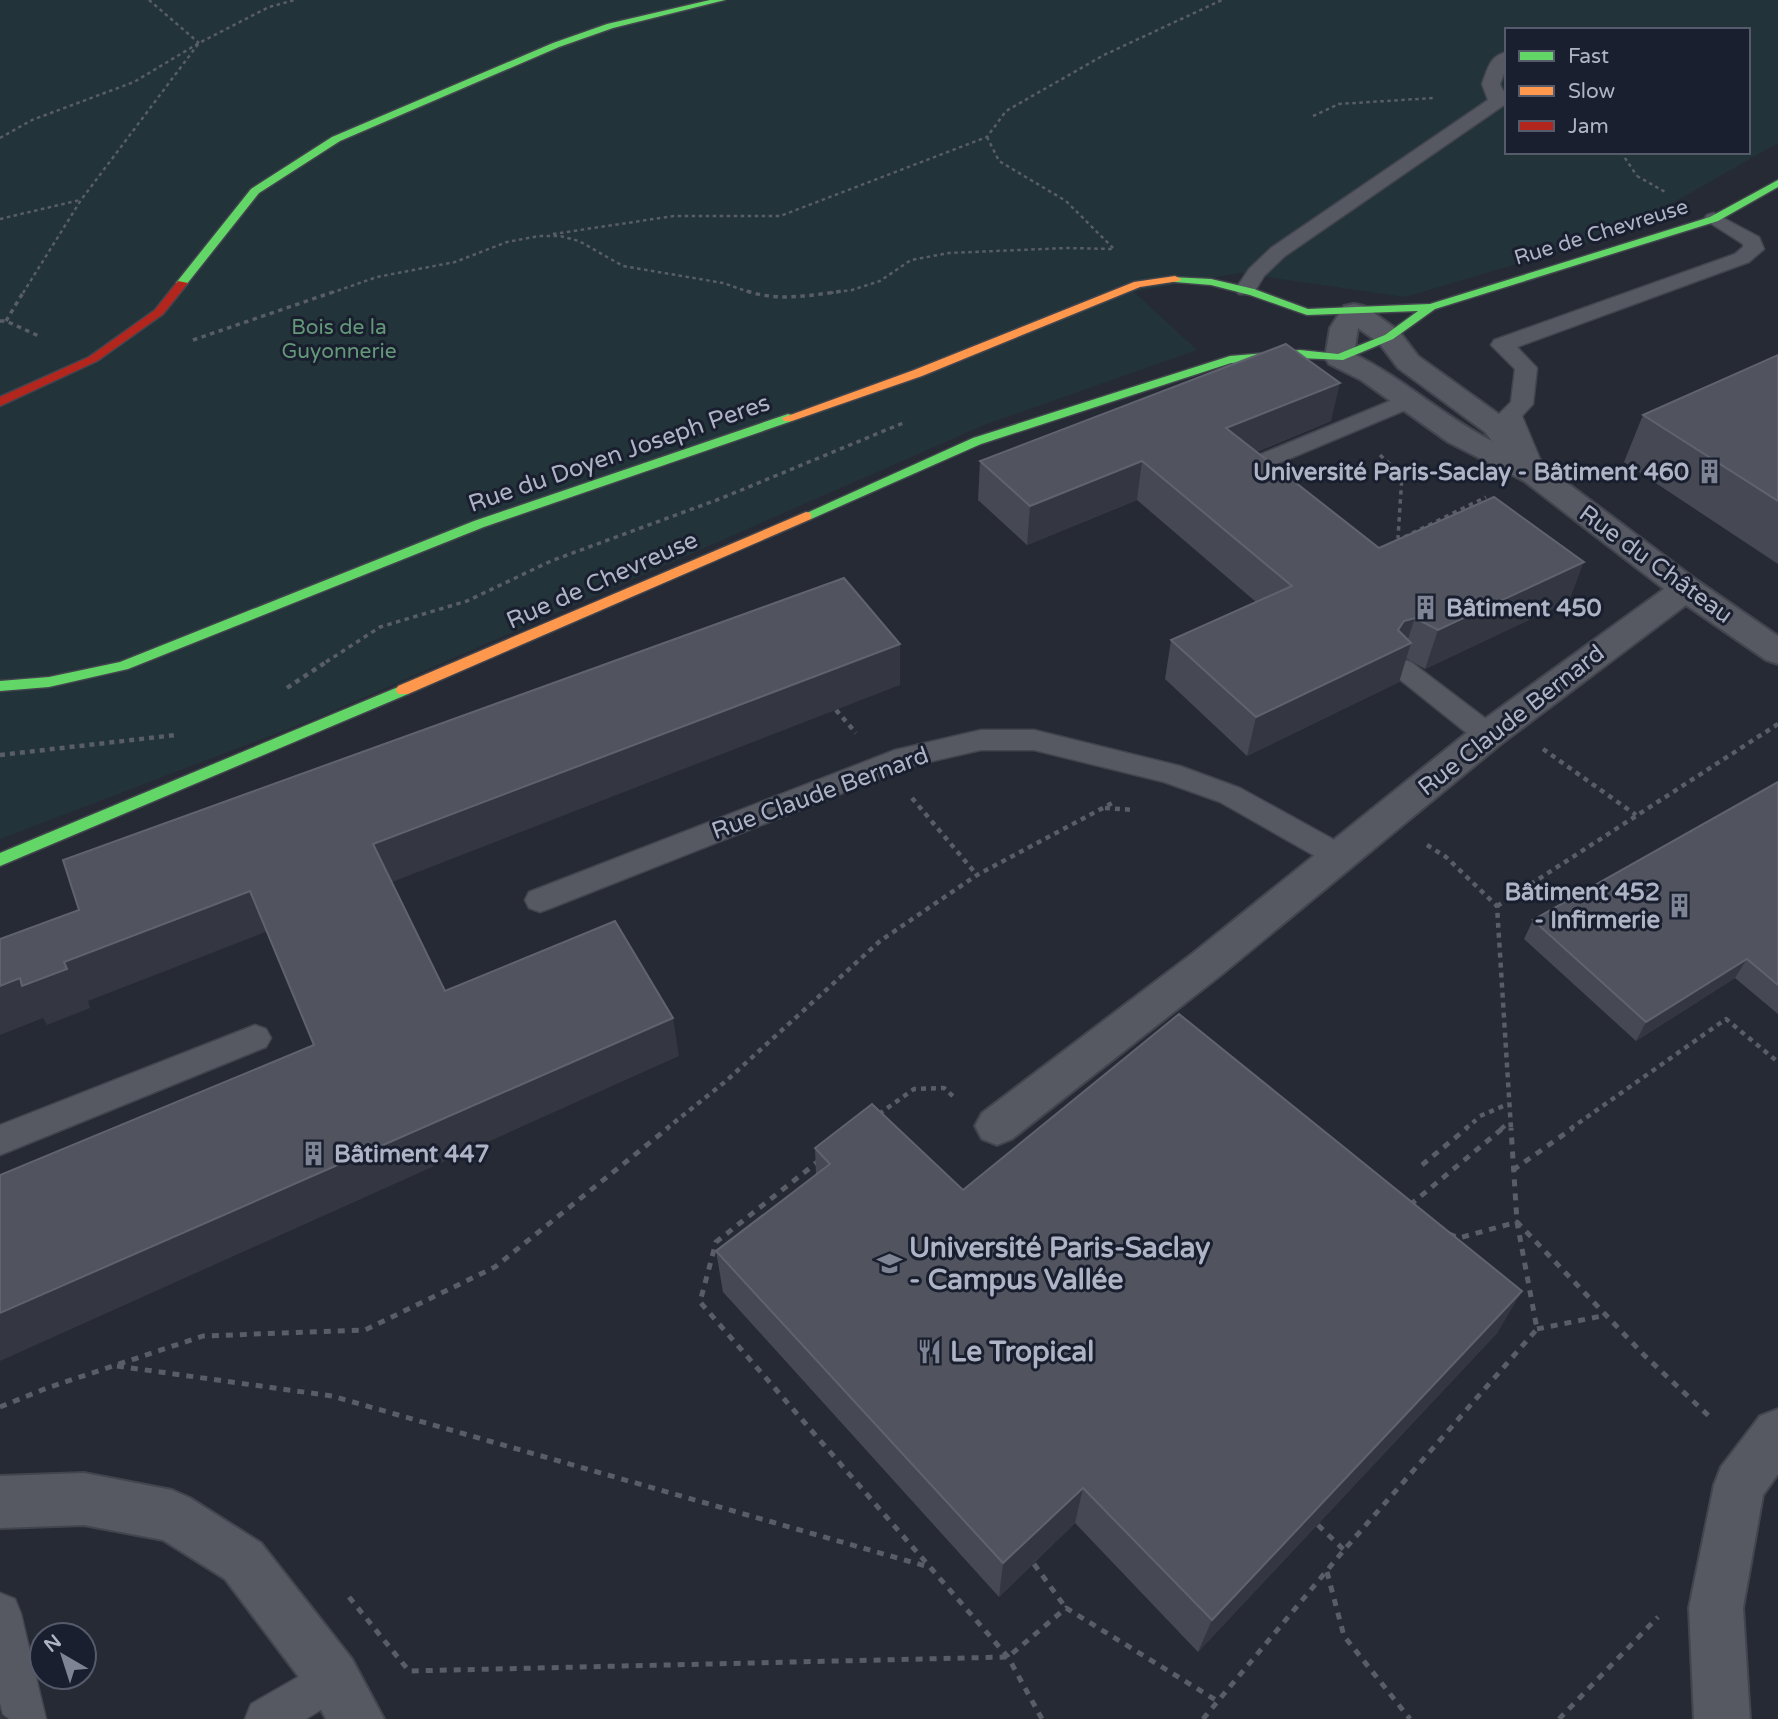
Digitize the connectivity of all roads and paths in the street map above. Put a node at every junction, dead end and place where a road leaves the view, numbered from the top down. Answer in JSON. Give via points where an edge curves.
{"nodes":[{"id":1,"x":149,"y":0,"type":"edge"},
{"id":2,"x":295,"y":0,"type":"edge"},
{"id":3,"x":720,"y":0,"type":"edge"},
{"id":4,"x":1222,"y":0,"type":"edge"},
{"id":5,"x":199,"y":43,"type":"junction"},
{"id":6,"x":1505,"y":58,"type":"edge"},
{"id":7,"x":1502,"y":98,"type":"edge"},
{"id":8,"x":1312,"y":116,"type":"dead end"},
{"id":9,"x":987,"y":137,"type":"junction"},
{"id":10,"x":0,"y":138,"type":"edge"},
{"id":11,"x":1622,"y":154,"type":"edge"},
{"id":12,"x":1638,"y":176,"type":"dead end"},
{"id":13,"x":1778,"y":183,"type":"edge"},
{"id":14,"x":81,"y":200,"type":"junction"},
{"id":15,"x":0,"y":219,"type":"edge"},
{"id":16,"x":1714,"y":219,"type":"junction"},
{"id":17,"x":538,"y":236,"type":"junction"},
{"id":18,"x":1250,"y":291,"type":"junction"},
{"id":19,"x":1431,"y":307,"type":"junction"},
{"id":20,"x":1262,"y":312,"type":"dead end"},
{"id":21,"x":1354,"y":312,"type":"junction"},
{"id":22,"x":1286,"y":320,"type":"dead end"},
{"id":23,"x":0,"y":321,"type":"edge"},
{"id":24,"x":1311,"y":325,"type":"junction"},
{"id":25,"x":1389,"y":337,"type":"junction"},
{"id":26,"x":192,"y":340,"type":"dead end"},
{"id":27,"x":1256,"y":340,"type":"dead end"},
{"id":28,"x":1273,"y":340,"type":"dead end"},
{"id":29,"x":1300,"y":354,"type":"junction"},
{"id":30,"x":1339,"y":358,"type":"junction"},
{"id":31,"x":1230,"y":360,"type":"junction"},
{"id":32,"x":1408,"y":401,"type":"junction"},
{"id":33,"x":0,"y":402,"type":"edge"},
{"id":34,"x":904,"y":423,"type":"dead end"},
{"id":35,"x":1347,"y":427,"type":"junction"},
{"id":36,"x":1245,"y":469,"type":"edge"},
{"id":37,"x":1535,"y":474,"type":"junction"},
{"id":38,"x":1398,"y":538,"type":"junction"},
{"id":39,"x":1379,"y":552,"type":"edge"},
{"id":40,"x":1686,"y":589,"type":"junction"},
{"id":41,"x":1778,"y":652,"type":"edge"},
{"id":42,"x":1402,"y":668,"type":"edge"},
{"id":43,"x":0,"y":686,"type":"edge"},
{"id":44,"x":277,"y":694,"type":"dead end"},
{"id":45,"x":1778,"y":724,"type":"edge"},
{"id":46,"x":184,"y":734,"type":"dead end"},
{"id":47,"x":1488,"y":735,"type":"junction"},
{"id":48,"x":0,"y":755,"type":"edge"},
{"id":49,"x":1170,"y":773,"type":"junction"},
{"id":50,"x":911,"y":797,"type":"dead end"},
{"id":51,"x":1387,"y":817,"type":"junction"},
{"id":52,"x":1339,"y":856,"type":"junction"},
{"id":53,"x":0,"y":860,"type":"edge"},
{"id":54,"x":977,"y":875,"type":"junction"},
{"id":55,"x":540,"y":900,"type":"dead end"},
{"id":56,"x":1497,"y":906,"type":"junction"},
{"id":57,"x":255,"y":1038,"type":"dead end"},
{"id":58,"x":1778,"y":1062,"type":"edge"},
{"id":59,"x":914,"y":1089,"type":"dead end"},
{"id":60,"x":1508,"y":1104,"type":"junction"},
{"id":61,"x":868,"y":1122,"type":"edge"},
{"id":62,"x":1509,"y":1122,"type":"junction"},
{"id":63,"x":997,"y":1126,"type":"dead end"},
{"id":64,"x":0,"y":1140,"type":"edge"},
{"id":65,"x":824,"y":1157,"type":"edge"},
{"id":66,"x":1422,"y":1166,"type":"dead end"},
{"id":67,"x":1513,"y":1170,"type":"junction"},
{"id":68,"x":1399,"y":1214,"type":"edge"},
{"id":69,"x":1517,"y":1222,"type":"junction"},
{"id":70,"x":1447,"y":1233,"type":"edge"},
{"id":71,"x":1607,"y":1315,"type":"junction"},
{"id":72,"x":1537,"y":1329,"type":"junction"},
{"id":73,"x":114,"y":1365,"type":"junction"},
{"id":74,"x":0,"y":1407,"type":"edge"},
{"id":75,"x":1710,"y":1417,"type":"dead end"},
{"id":76,"x":1778,"y":1433,"type":"edge"},
{"id":77,"x":0,"y":1502,"type":"edge"},
{"id":78,"x":1318,"y":1525,"type":"edge"},
{"id":79,"x":1344,"y":1550,"type":"junction"},
{"id":80,"x":1034,"y":1564,"type":"edge"},
{"id":81,"x":930,"y":1567,"type":"junction"},
{"id":82,"x":1326,"y":1571,"type":"junction"},
{"id":83,"x":349,"y":1597,"type":"dead end"},
{"id":84,"x":1066,"y":1608,"type":"junction"},
{"id":85,"x":1664,"y":1610,"type":"dead end"},
{"id":86,"x":0,"y":1614,"type":"edge"},
{"id":87,"x":1008,"y":1657,"type":"junction"},
{"id":88,"x":345,"y":1699,"type":"edge"},
{"id":89,"x":1219,"y":1702,"type":"junction"},
{"id":90,"x":25,"y":1719,"type":"edge"},
{"id":91,"x":266,"y":1719,"type":"edge"},
{"id":92,"x":1042,"y":1719,"type":"edge"},
{"id":93,"x":1203,"y":1719,"type":"edge"},
{"id":94,"x":1410,"y":1719,"type":"edge"},
{"id":95,"x":1559,"y":1719,"type":"edge"},
{"id":96,"x":1722,"y":1719,"type":"edge"}],
"edges":[{"from":1,"to":5,"type":"path"},
{"from":2,"to":5,"type":"path","via":[[269,7]]},
{"from":3,"to":33,"type":"street","via":[[610,26],[556,45],[336,139],[255,191],[159,312],[93,359]]},
{"from":4,"to":9,"type":"path","via":[[1104,55],[1006,111]]},
{"from":5,"to":10,"type":"path","via":[[134,82],[32,120]]},
{"from":5,"to":14,"type":"path"},
{"from":6,"to":7,"type":"lane","via":[[1491,84]]},
{"from":7,"to":8,"type":"path","via":[[1419,97],[1339,104]]},
{"from":7,"to":18,"type":"lane","via":[[1278,252],[1256,273]]},
{"from":9,"to":17,"type":"path","via":[[780,216],[674,216]]},
{"from":9,"to":17,"type":"path","via":[[999,161],[1066,201],[1113,249],[949,253],[911,261],[880,281],[852,290],[798,297],[758,295],[723,283],[623,266],[579,241]]},
{"from":11,"to":12,"type":"path"},
{"from":13,"to":16,"type":"street","name":"Rue de Chevreuse"},
{"from":14,"to":15,"type":"path"},
{"from":14,"to":23,"type":"path","via":[[6,321]]},
{"from":16,"to":19,"type":"street","name":"Rue de Chevreuse"},
{"from":16,"to":37,"type":"lane","via":[[1752,241],[1754,249],[1742,258],[1502,345],[1526,368],[1522,404],[1510,415]]},
{"from":17,"to":26,"type":"path","via":[[455,262],[377,277]]},
{"from":18,"to":20,"type":"street"},
{"from":18,"to":24,"type":"street","name":"Rue du Doyen Joseph Peres"},
{"from":18,"to":43,"type":"street","name":"Rue du Doyen Joseph Peres","via":[[1182,278],[1138,284],[918,373],[479,524],[122,666],[49,682]]},
{"from":19,"to":21,"type":"street"},
{"from":19,"to":25,"type":"street"},
{"from":21,"to":24,"type":"street"},
{"from":21,"to":25,"type":"street","name":"Rue du Château"},
{"from":21,"to":30,"type":"street","via":[[1345,323]]},
{"from":22,"to":24,"type":"street"},
{"from":24,"to":29,"type":"street"},
{"from":25,"to":30,"type":"street"},
{"from":25,"to":37,"type":"street","name":"Rue du Château","via":[[1408,362],[1496,426]]},
{"from":27,"to":31,"type":"street"},
{"from":28,"to":29,"type":"street"},
{"from":29,"to":30,"type":"street"},
{"from":29,"to":31,"type":"street"},
{"from":30,"to":32,"type":"street","name":"Rue du Château"},
{"from":31,"to":53,"type":"street","name":"Rue de Chevreuse","via":[[977,441]]},
{"from":32,"to":35,"type":"lane"},
{"from":32,"to":37,"type":"street","name":"Rue du Château","via":[[1459,436]]},
{"from":34,"to":44,"type":"path","via":[[722,498],[551,561],[467,601],[380,627]]},
{"from":35,"to":36,"type":"lane"},
{"from":35,"to":38,"type":"path","via":[[1402,475]]},
{"from":37,"to":38,"type":"path"},
{"from":37,"to":40,"type":"street","name":"Rue du Château"},
{"from":38,"to":39,"type":"path"},
{"from":40,"to":41,"type":"street","name":"Rue du Château"},
{"from":40,"to":47,"type":"street","name":"Rue Claude Bernard"},
{"from":42,"to":47,"type":"lane"},
{"from":45,"to":56,"type":"path"},
{"from":46,"to":48,"type":"path"},
{"from":47,"to":51,"type":"street","name":"Rue Claude Bernard"},
{"from":49,"to":52,"type":"lane","name":"Rue Claude Bernard","via":[[1230,796]]},
{"from":49,"to":54,"type":"path"},
{"from":49,"to":55,"type":"lane","name":"Rue Claude Bernard","via":[[1034,740],[982,740],[905,757]]},
{"from":50,"to":54,"type":"path"},
{"from":51,"to":52,"type":"street","name":"Rue Claude Bernard"},
{"from":51,"to":56,"type":"path","via":[[1446,858]]},
{"from":52,"to":63,"type":"street","name":"Rue Claude Bernard"},
{"from":54,"to":73,"type":"path","via":[[880,941],[726,1081],[495,1267],[365,1330],[203,1336]]},
{"from":56,"to":60,"type":"path"},
{"from":57,"to":64,"type":"lane"},
{"from":58,"to":67,"type":"path","via":[[1726,1019]]},
{"from":59,"to":61,"type":"path"},
{"from":60,"to":62,"type":"path"},
{"from":60,"to":66,"type":"path","via":[[1478,1118]]},
{"from":62,"to":67,"type":"path"},
{"from":62,"to":68,"type":"path"},
{"from":65,"to":81,"type":"path","via":[[716,1242],[700,1302]]},
{"from":67,"to":69,"type":"path"},
{"from":69,"to":70,"type":"path","via":[[1459,1238]]},
{"from":69,"to":71,"type":"path"},
{"from":69,"to":72,"type":"path"},
{"from":71,"to":72,"type":"path"},
{"from":71,"to":75,"type":"path"},
{"from":72,"to":79,"type":"path"},
{"from":73,"to":74,"type":"path"},
{"from":73,"to":81,"type":"path","via":[[332,1396]]},
{"from":76,"to":96,"type":"street","via":[[1739,1485],[1716,1608]]},
{"from":77,"to":88,"type":"street","via":[[84,1499],[173,1516],[243,1562]]},
{"from":78,"to":79,"type":"path"},
{"from":79,"to":82,"type":"path"},
{"from":80,"to":84,"type":"path"},
{"from":81,"to":87,"type":"path"},
{"from":82,"to":89,"type":"path"},
{"from":82,"to":94,"type":"path","via":[[1344,1636]]},
{"from":83,"to":87,"type":"path","via":[[409,1671]]},
{"from":84,"to":87,"type":"path"},
{"from":84,"to":89,"type":"path"},
{"from":85,"to":95,"type":"path"},
{"from":86,"to":90,"type":"lane"},
{"from":87,"to":92,"type":"path"},
{"from":88,"to":91,"type":"lane"},
{"from":89,"to":93,"type":"path"}]}
